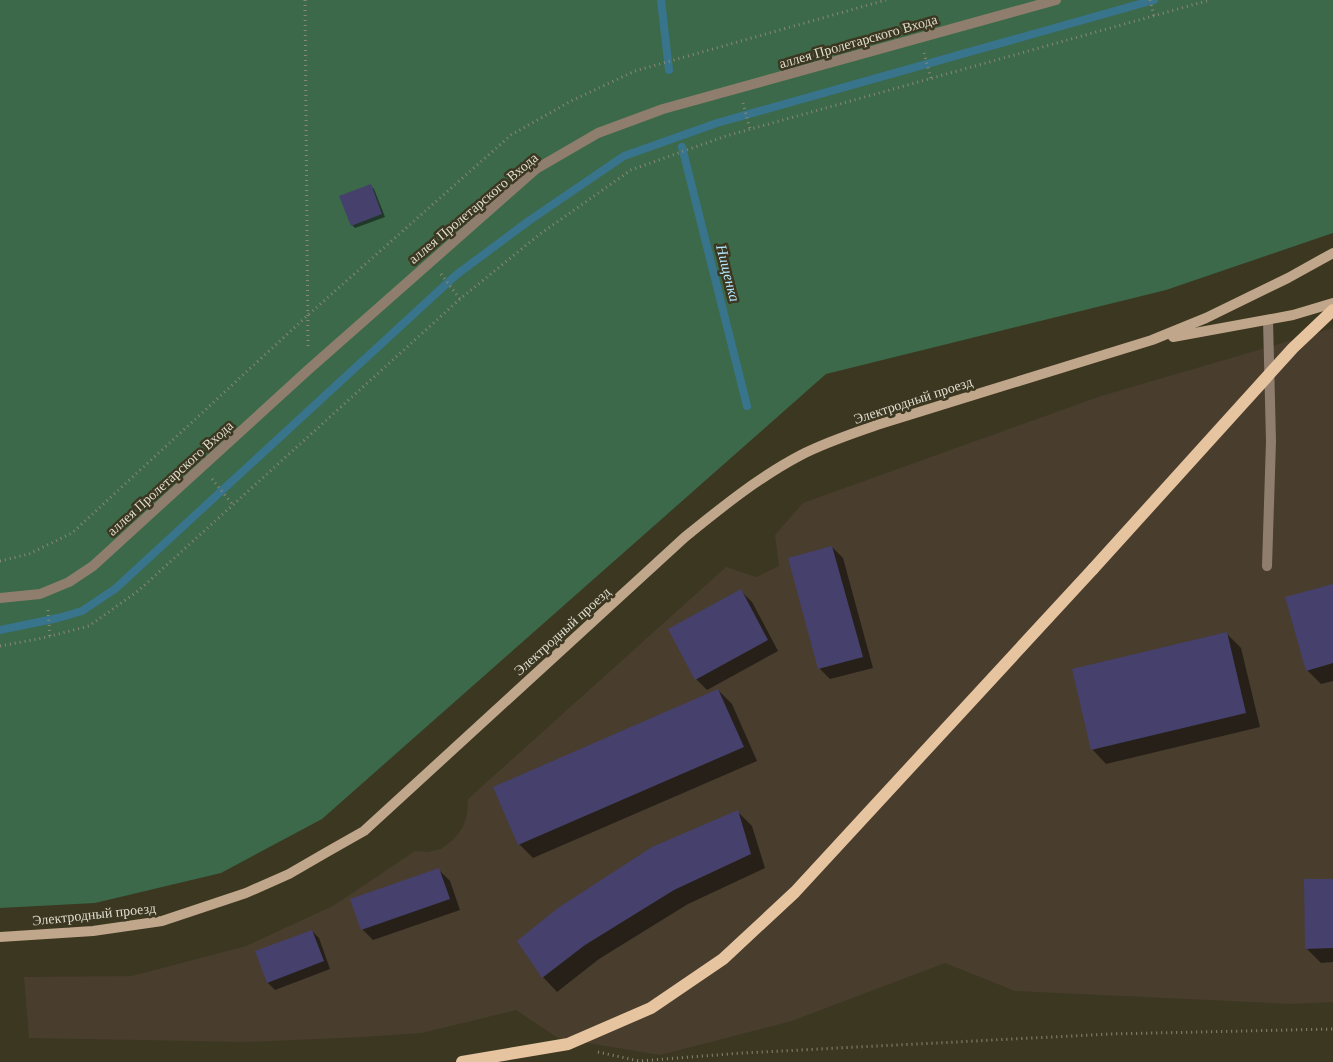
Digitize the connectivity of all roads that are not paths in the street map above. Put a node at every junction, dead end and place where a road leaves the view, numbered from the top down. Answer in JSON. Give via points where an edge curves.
{"nodes":[{"id":1,"x":1056,"y":0,"type":"edge"},
{"id":2,"x":1333,"y":253,"type":"edge"},
{"id":3,"x":1333,"y":303,"type":"edge"},
{"id":4,"x":1333,"y":310,"type":"edge"},
{"id":5,"x":1268,"y":320,"type":"junction"},
{"id":6,"x":1152,"y":340,"type":"junction"},
{"id":7,"x":1267,"y":566,"type":"dead end"},
{"id":8,"x":0,"y":598,"type":"edge"},
{"id":9,"x":0,"y":937,"type":"edge"},
{"id":10,"x":462,"y":1062,"type":"edge"}],
"edges":[{"from":1,"to":8,"type":"street","name":"аллея Пролетарского Входа","via":[[663,109],[598,133],[536,169],[93,566],[69,582],[40,594]]},
{"from":2,"to":6,"type":"street","name":"Электродный проезд","via":[[1206,318]]},
{"from":3,"to":5,"type":"street","name":"Электродный проезд"},
{"from":4,"to":10,"type":"main road","bridge":true,"via":[[1293,348],[795,892],[723,959],[652,1008],[568,1044]]},
{"from":5,"to":6,"type":"street","name":"Электродный проезд"},
{"from":5,"to":7,"type":"street","via":[[1271,441]]},
{"from":6,"to":9,"type":"street","name":"Электродный проезд","via":[[862,430],[802,455],[760,480],[685,537],[364,831],[290,874],[246,893],[162,921],[93,931]]}]}
